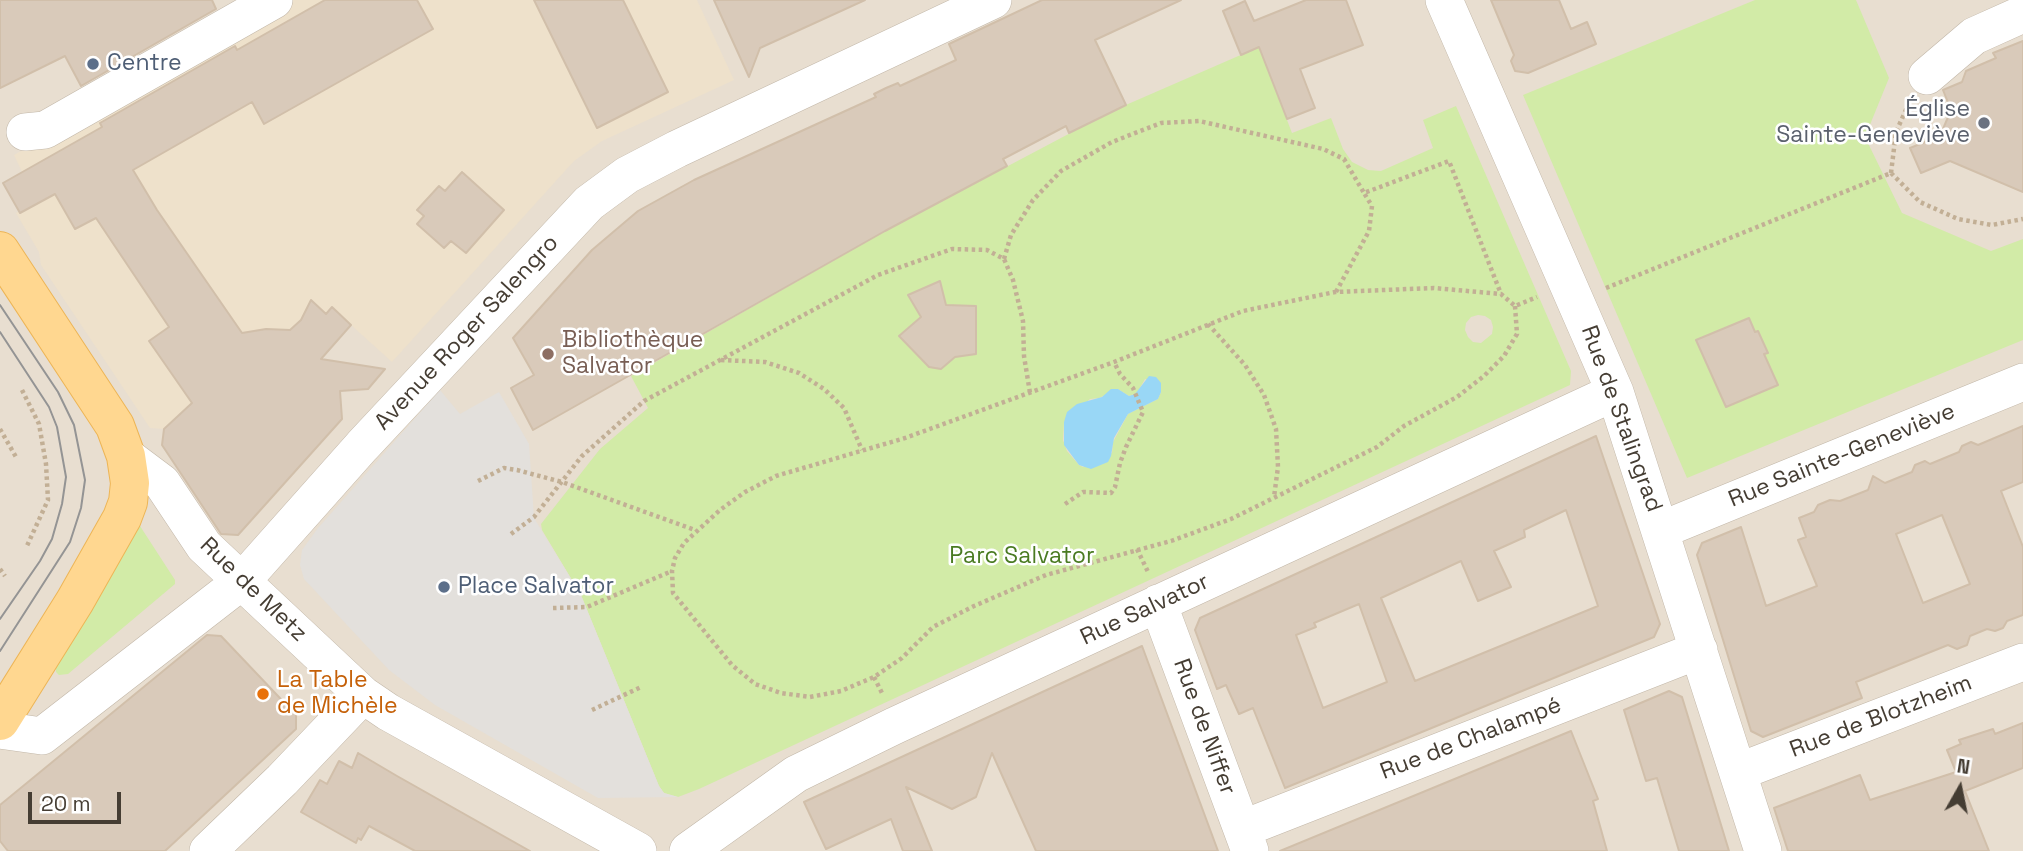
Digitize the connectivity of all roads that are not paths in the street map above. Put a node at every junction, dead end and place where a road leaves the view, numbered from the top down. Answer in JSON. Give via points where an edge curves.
{"nodes":[{"id":1,"x":274,"y":0,"type":"edge"},
{"id":2,"x":993,"y":0,"type":"edge"},
{"id":3,"x":1444,"y":0,"type":"edge"},
{"id":4,"x":931,"y":12,"type":"edge"},
{"id":5,"x":2023,"y":13,"type":"edge"},
{"id":6,"x":1927,"y":76,"type":"road end"},
{"id":7,"x":25,"y":132,"type":"dead end"},
{"id":8,"x":0,"y":251,"type":"edge"},
{"id":9,"x":2023,"y":382,"type":"edge"},
{"id":10,"x":1615,"y":392,"type":"junction"},
{"id":11,"x":126,"y":456,"type":"junction"},
{"id":12,"x":1661,"y":530,"type":"junction"},
{"id":13,"x":242,"y":581,"type":"junction"},
{"id":14,"x":1158,"y":603,"type":"junction"},
{"id":15,"x":1699,"y":650,"type":"junction"},
{"id":16,"x":2023,"y":662,"type":"edge"},
{"id":17,"x":363,"y":695,"type":"junction"},
{"id":18,"x":0,"y":721,"type":"edge"},
{"id":19,"x":0,"y":730,"type":"edge"},
{"id":20,"x":1738,"y":772,"type":"junction"},
{"id":21,"x":1246,"y":840,"type":"edge"},
{"id":22,"x":208,"y":851,"type":"edge"},
{"id":23,"x":638,"y":851,"type":"edge"},
{"id":24,"x":688,"y":851,"type":"edge"},
{"id":25,"x":1763,"y":851,"type":"edge"}],
"edges":[{"from":1,"to":7,"type":"street","via":[[45,130]]},
{"from":2,"to":4,"type":"street","name":"Avenue Roger Salengro"},
{"from":3,"to":10,"type":"street","name":"Rue de Stalingrad"},
{"from":4,"to":13,"type":"street","name":"Avenue Roger Salengro","via":[[627,175],[589,202]]},
{"from":5,"to":6,"type":"street","via":[[1974,36]]},
{"from":8,"to":11,"type":"main road","via":[[115,426]]},
{"from":9,"to":12,"type":"street","name":"Rue Sainte-Geneviève"},
{"from":10,"to":12,"type":"street","name":"Rue de Stalingrad"},
{"from":10,"to":14,"type":"street","name":"Rue Salvator"},
{"from":11,"to":13,"type":"street","name":"Rue de Metz","via":[[162,483],[204,546]]},
{"from":11,"to":18,"type":"main road","via":[[130,483],[122,518]]},
{"from":12,"to":15,"type":"street","name":"Rue de Stalingrad"},
{"from":13,"to":17,"type":"street","name":"Rue de Metz"},
{"from":13,"to":19,"type":"street","name":"Avenue Roger Salengro","via":[[42,736]]},
{"from":14,"to":21,"type":"street","name":"Rue de Niffer"},
{"from":14,"to":24,"type":"street","name":"Rue Salvator","via":[[796,774]]},
{"from":15,"to":20,"type":"street","name":"Rue de Stalingrad"},
{"from":15,"to":21,"type":"street","name":"Rue de Chalampé"},
{"from":16,"to":20,"type":"street","name":"Rue de Blotzheim"},
{"from":17,"to":22,"type":"street"},
{"from":17,"to":23,"type":"street","name":"Rue de Metz"},
{"from":20,"to":25,"type":"street","name":"Rue de Stalingrad"}]}
